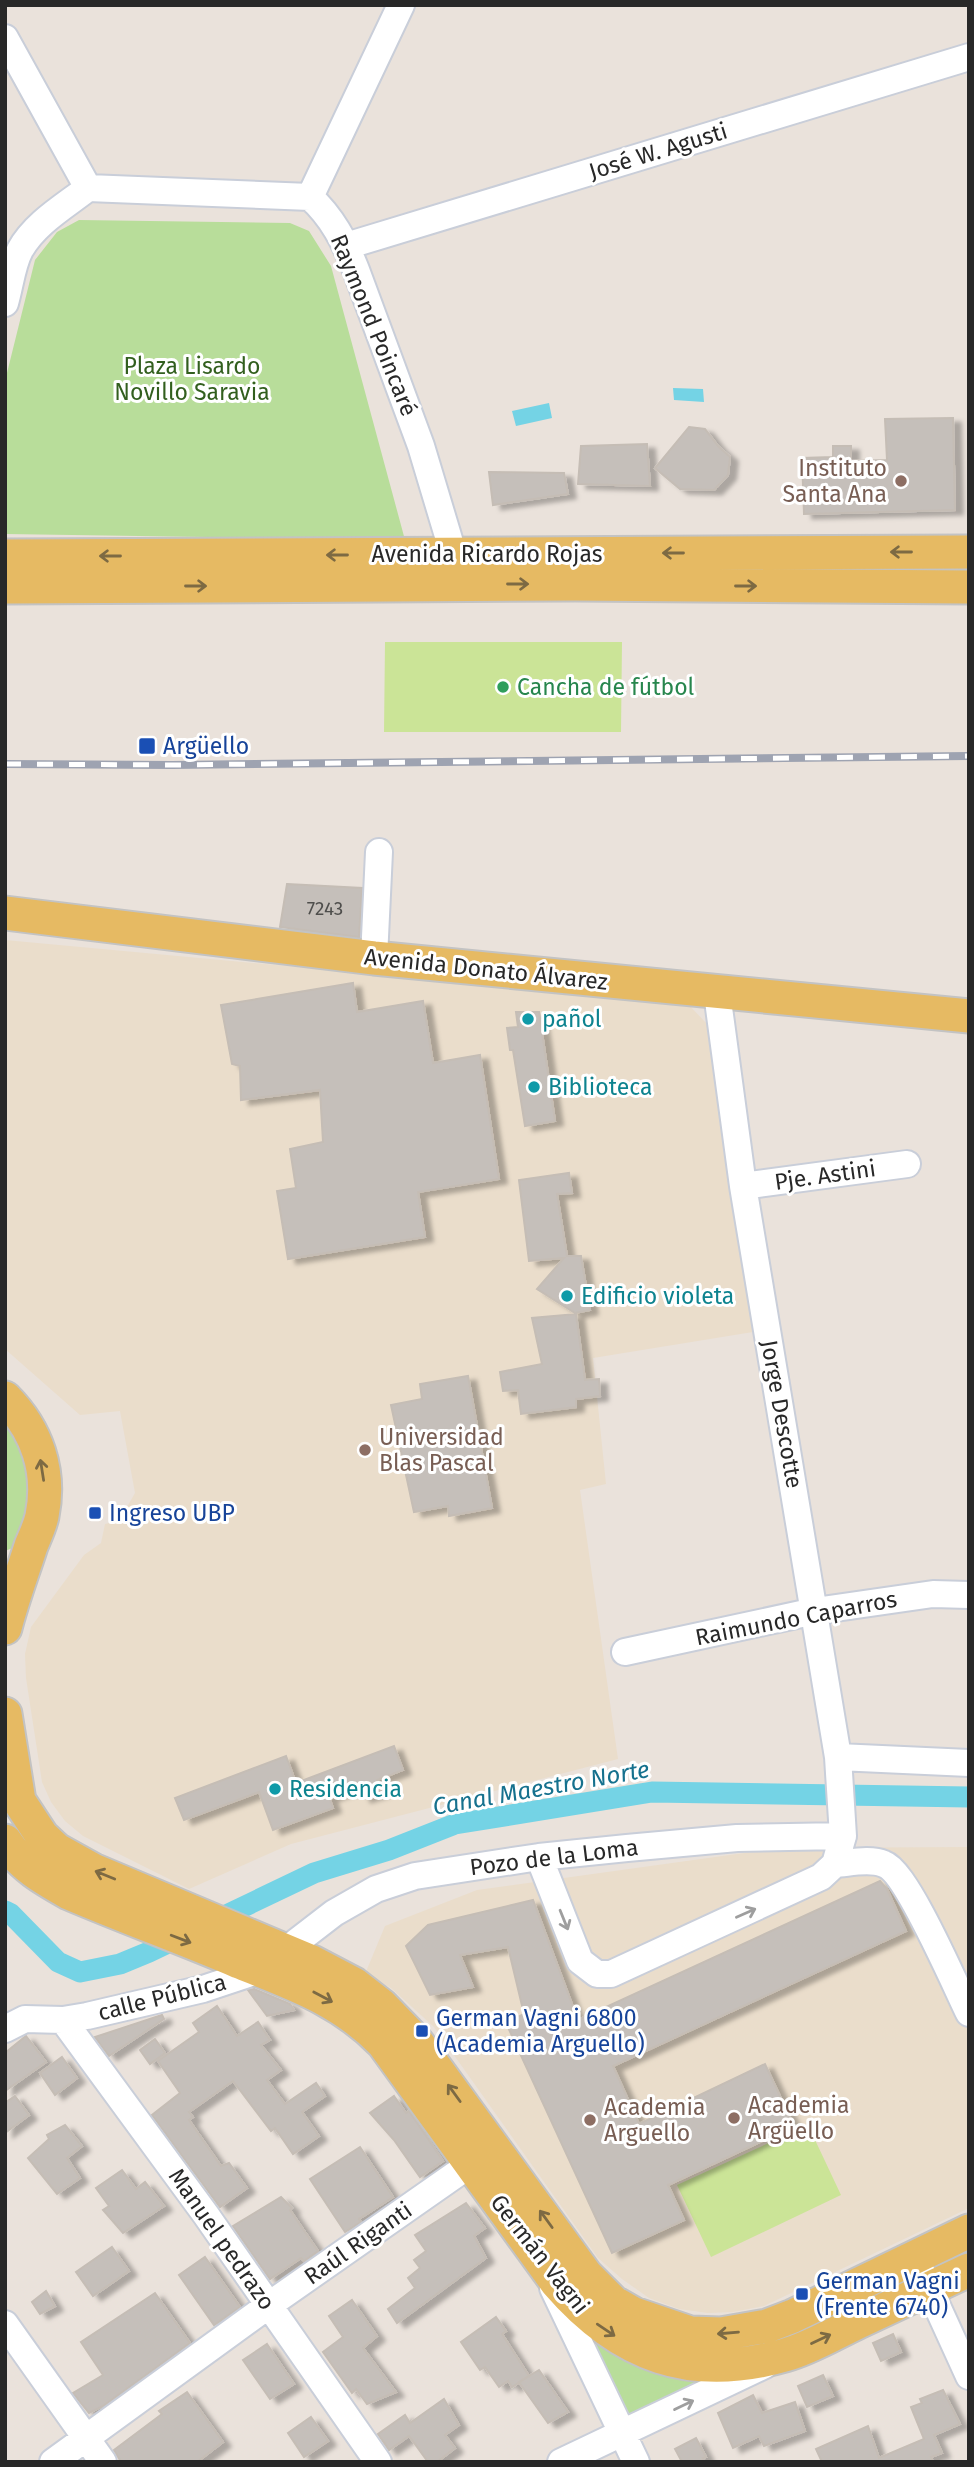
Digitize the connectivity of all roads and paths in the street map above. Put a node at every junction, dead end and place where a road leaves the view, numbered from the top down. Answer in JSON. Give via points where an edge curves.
{"nodes":[{"id":1,"x":401,"y":5,"type":"edge"},
{"id":2,"x":5,"y":38,"type":"edge"},
{"id":3,"x":969,"y":57,"type":"edge"},
{"id":4,"x":89,"y":188,"type":"junction"},
{"id":5,"x":310,"y":197,"type":"junction"},
{"id":6,"x":346,"y":246,"type":"junction"},
{"id":7,"x":12,"y":250,"type":"edge"},
{"id":8,"x":5,"y":303,"type":"edge"},
{"id":9,"x":969,"y":552,"type":"edge"},
{"id":10,"x":5,"y":556,"type":"edge"},
{"id":11,"x":452,"y":570,"type":"junction"},
{"id":12,"x":5,"y":587,"type":"edge"},
{"id":13,"x":969,"y":587,"type":"edge"},
{"id":14,"x":379,"y":852,"type":"dead end"},
{"id":15,"x":5,"y":913,"type":"edge"},
{"id":16,"x":374,"y":958,"type":"junction"},
{"id":17,"x":717,"y":993,"type":"junction"},
{"id":18,"x":969,"y":1017,"type":"edge"},
{"id":19,"x":907,"y":1164,"type":"dead end"},
{"id":20,"x":743,"y":1186,"type":"junction"},
{"id":21,"x":5,"y":1398,"type":"edge"},
{"id":22,"x":35,"y":1536,"type":"junction"},
{"id":23,"x":5,"y":1569,"type":"edge"},
{"id":24,"x":969,"y":1595,"type":"edge"},
{"id":25,"x":815,"y":1611,"type":"junction"},
{"id":26,"x":5,"y":1628,"type":"edge"},
{"id":27,"x":625,"y":1652,"type":"dead end"},
{"id":28,"x":5,"y":1714,"type":"edge"},
{"id":29,"x":969,"y":1763,"type":"edge"},
{"id":30,"x":839,"y":1767,"type":"junction"},
{"id":31,"x":843,"y":1828,"type":"junction"},
{"id":32,"x":5,"y":1841,"type":"edge"},
{"id":33,"x":539,"y":1857,"type":"junction"},
{"id":34,"x":835,"y":1864,"type":"junction"},
{"id":35,"x":228,"y":1941,"type":"junction"},
{"id":36,"x":285,"y":1950,"type":"junction"},
{"id":37,"x":260,"y":1970,"type":"junction"},
{"id":38,"x":969,"y":2013,"type":"edge"},
{"id":39,"x":63,"y":2020,"type":"junction"},
{"id":40,"x":5,"y":2029,"type":"edge"},
{"id":41,"x":483,"y":2155,"type":"junction"},
{"id":42,"x":969,"y":2231,"type":"edge"},
{"id":43,"x":537,"y":2255,"type":"junction"},
{"id":44,"x":915,"y":2256,"type":"junction"},
{"id":45,"x":969,"y":2270,"type":"edge"},
{"id":46,"x":929,"y":2289,"type":"junction"},
{"id":47,"x":269,"y":2305,"type":"junction"},
{"id":48,"x":5,"y":2324,"type":"edge"},
{"id":49,"x":788,"y":2355,"type":"junction"},
{"id":50,"x":969,"y":2376,"type":"edge"},
{"id":51,"x":622,"y":2434,"type":"junction"},
{"id":52,"x":86,"y":2438,"type":"junction"},
{"id":53,"x":53,"y":2462,"type":"edge"},
{"id":54,"x":103,"y":2462,"type":"edge"},
{"id":55,"x":378,"y":2462,"type":"edge"},
{"id":56,"x":561,"y":2462,"type":"edge"},
{"id":57,"x":636,"y":2462,"type":"edge"}],
"edges":[{"from":1,"to":5,"type":"street"},
{"from":2,"to":4,"type":"street"},
{"from":3,"to":6,"type":"street","name":"José W. Agusti"},
{"from":4,"to":5,"type":"street"},
{"from":4,"to":7,"type":"street"},
{"from":5,"to":6,"type":"street","name":"Raymond Poincaré"},
{"from":6,"to":11,"type":"street","name":"Raymond Poincaré","via":[[421,446]]},
{"from":7,"to":8,"type":"street"},
{"from":9,"to":11,"type":"main road","name":"Avenida Ricardo Rojas","one_way":true},
{"from":11,"to":10,"type":"main road","name":"Avenida Ricardo Rojas","one_way":true},
{"from":12,"to":11,"type":"main road","name":"Avenida Ricardo Rojas","one_way":true},
{"from":11,"to":13,"type":"main road","name":"Avenida Ricardo Rojas","one_way":true},
{"from":14,"to":16,"type":"street"},
{"from":15,"to":16,"type":"main road","name":"Avenida Donato Álvarez"},
{"from":16,"to":17,"type":"main road","name":"Avenida Donato Álvarez"},
{"from":17,"to":18,"type":"main road","name":"Avenida Donato Álvarez"},
{"from":17,"to":20,"type":"street","name":"Jorge Descotte"},
{"from":19,"to":20,"type":"street","name":"Pje. Astini"},
{"from":20,"to":25,"type":"street","name":"Jorge Descotte"},
{"from":22,"to":21,"type":"main road","one_way":true,"via":[[42,1517],[42,1464],[23,1415]]},
{"from":22,"to":23,"type":"main road","via":[[23,1556]]},
{"from":22,"to":26,"type":"main road"},
{"from":24,"to":25,"type":"street","name":"Raimundo Caparros","via":[[933,1594]]},
{"from":25,"to":27,"type":"street","name":"Raimundo Caparros"},
{"from":25,"to":30,"type":"street","name":"Jorge Descotte"},
{"from":35,"to":28,"type":"main road","one_way":true,"via":[[169,1901],[93,1870],[42,1836],[19,1801]]},
{"from":29,"to":30,"type":"street"},
{"from":30,"to":31,"type":"street","name":"Jorge Descotte"},
{"from":31,"to":33,"type":"street","name":"Pozo de la Loma"},
{"from":31,"to":34,"type":"street"},
{"from":32,"to":35,"type":"main road","one_way":true,"via":[[22,1863],[69,1893],[145,1925]]},
{"from":33,"to":34,"type":"street","one_way":true,"via":[[580,1961],[597,1974],[611,1974],[797,1890]]},
{"from":33,"to":36,"type":"street","name":"Pozo de la Loma","via":[[415,1877],[376,1889]]},
{"from":34,"to":38,"type":"street","via":[[873,1862],[893,1869]]},
{"from":35,"to":36,"type":"main road","name":"Germán Vagni"},
{"from":35,"to":37,"type":"main road","name":"Germán Vagni"},
{"from":36,"to":37,"type":"street","name":"Pozo de la Loma"},
{"from":41,"to":36,"type":"main road","name":"Germán Vagni","one_way":true,"via":[[416,2041],[354,1984]]},
{"from":37,"to":39,"type":"street","name":"calle Pública","via":[[203,1989]]},
{"from":37,"to":41,"type":"main road","name":"Germán Vagni","one_way":true,"via":[[322,1996],[370,2030]]},
{"from":39,"to":40,"type":"street","name":"calle Pública","via":[[25,2019]]},
{"from":39,"to":47,"type":"street","name":"Manuel pedrazo"},
{"from":41,"to":43,"type":"main road","name":"Germán Vagni"},
{"from":44,"to":41,"type":"main road","name":"Germán Vagni","one_way":true,"via":[[767,2326],[721,2334],[690,2333],[634,2314],[614,2302]]},
{"from":41,"to":47,"type":"street","name":"Raúl Riganti"},
{"from":42,"to":44,"type":"main road","name":"Germán Vagni"},
{"from":43,"to":49,"type":"main road","name":"Germán Vagni","one_way":true,"via":[[591,2319],[647,2353],[727,2366]]},
{"from":43,"to":51,"type":"street"},
{"from":44,"to":46,"type":"street"},
{"from":45,"to":46,"type":"main road","name":"Germán Vagni"},
{"from":49,"to":46,"type":"main road","name":"Germán Vagni","one_way":true},
{"from":46,"to":50,"type":"street"},
{"from":47,"to":52,"type":"street","name":"Raúl Riganti"},
{"from":47,"to":55,"type":"street","name":"Manuel pedrazo"},
{"from":48,"to":52,"type":"street"},
{"from":51,"to":49,"type":"street","one_way":true},
{"from":51,"to":56,"type":"street"},
{"from":51,"to":57,"type":"street"},
{"from":52,"to":53,"type":"street","name":"Raúl Riganti"},
{"from":52,"to":54,"type":"street"}]}
